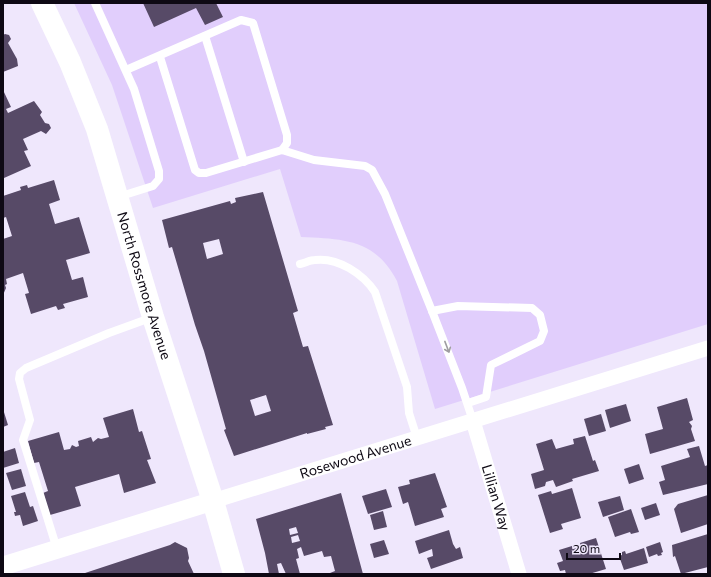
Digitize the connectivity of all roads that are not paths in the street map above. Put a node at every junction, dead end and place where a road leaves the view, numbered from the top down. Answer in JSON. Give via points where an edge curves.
{"nodes":[{"id":1,"x":42,"y":3,"type":"edge"},
{"id":2,"x":95,"y":3,"type":"edge"},
{"id":3,"x":204,"y":36,"type":"junction"},
{"id":4,"x":160,"y":57,"type":"junction"},
{"id":5,"x":126,"y":70,"type":"junction"},
{"id":6,"x":282,"y":150,"type":"junction"},
{"id":7,"x":244,"y":162,"type":"junction"},
{"id":8,"x":118,"y":197,"type":"junction"},
{"id":9,"x":300,"y":264,"type":"dead end"},
{"id":10,"x":432,"y":311,"type":"junction"},
{"id":11,"x":154,"y":317,"type":"junction"},
{"id":12,"x":708,"y":348,"type":"edge"},
{"id":13,"x":468,"y":403,"type":"junction"},
{"id":14,"x":472,"y":421,"type":"junction"},
{"id":15,"x":417,"y":438,"type":"junction"},
{"id":16,"x":214,"y":501,"type":"junction"},
{"id":17,"x":57,"y":549,"type":"junction"},
{"id":18,"x":3,"y":566,"type":"edge"},
{"id":19,"x":234,"y":574,"type":"edge"},
{"id":20,"x":519,"y":574,"type":"edge"}],
"edges":[{"from":1,"to":8,"type":"main road","name":"North Rossmore Avenue","via":[[85,95]]},
{"from":2,"to":5,"type":"lane"},
{"from":3,"to":4,"type":"lane"},
{"from":3,"to":6,"type":"lane","via":[[241,20],[253,23],[287,135],[287,143]]},
{"from":3,"to":7,"type":"lane"},
{"from":4,"to":5,"type":"lane"},
{"from":4,"to":7,"type":"lane","via":[[195,170],[206,173]]},
{"from":5,"to":8,"type":"lane","via":[[157,163],[159,179],[153,186]]},
{"from":6,"to":7,"type":"lane"},
{"from":6,"to":10,"type":"lane","via":[[314,160],[365,166],[372,170],[385,194]]},
{"from":8,"to":11,"type":"main road","name":"North Rossmore Avenue"},
{"from":9,"to":15,"type":"lane","via":[[315,260],[343,264],[368,281],[375,292],[407,387],[409,413]]},
{"from":10,"to":13,"type":"lane","one_way":true},
{"from":10,"to":13,"type":"lane","via":[[458,306],[532,308],[540,315],[544,331],[540,341],[491,365],[486,397]]},
{"from":11,"to":16,"type":"main road","name":"North Rossmore Avenue"},
{"from":11,"to":17,"type":"lane","via":[[109,333],[26,368],[20,373],[19,379],[30,420],[23,440]]},
{"from":12,"to":14,"type":"street","name":"Rosewood Avenue"},
{"from":13,"to":14,"type":"lane"},
{"from":14,"to":15,"type":"street","name":"Rosewood Avenue"},
{"from":14,"to":20,"type":"street","name":"Lillian Way"},
{"from":15,"to":16,"type":"street","name":"Rosewood Avenue"},
{"from":16,"to":17,"type":"street","name":"Rosewood Avenue"},
{"from":16,"to":19,"type":"main road","name":"North Rossmore Avenue"},
{"from":17,"to":18,"type":"street","name":"Rosewood Avenue"}]}
